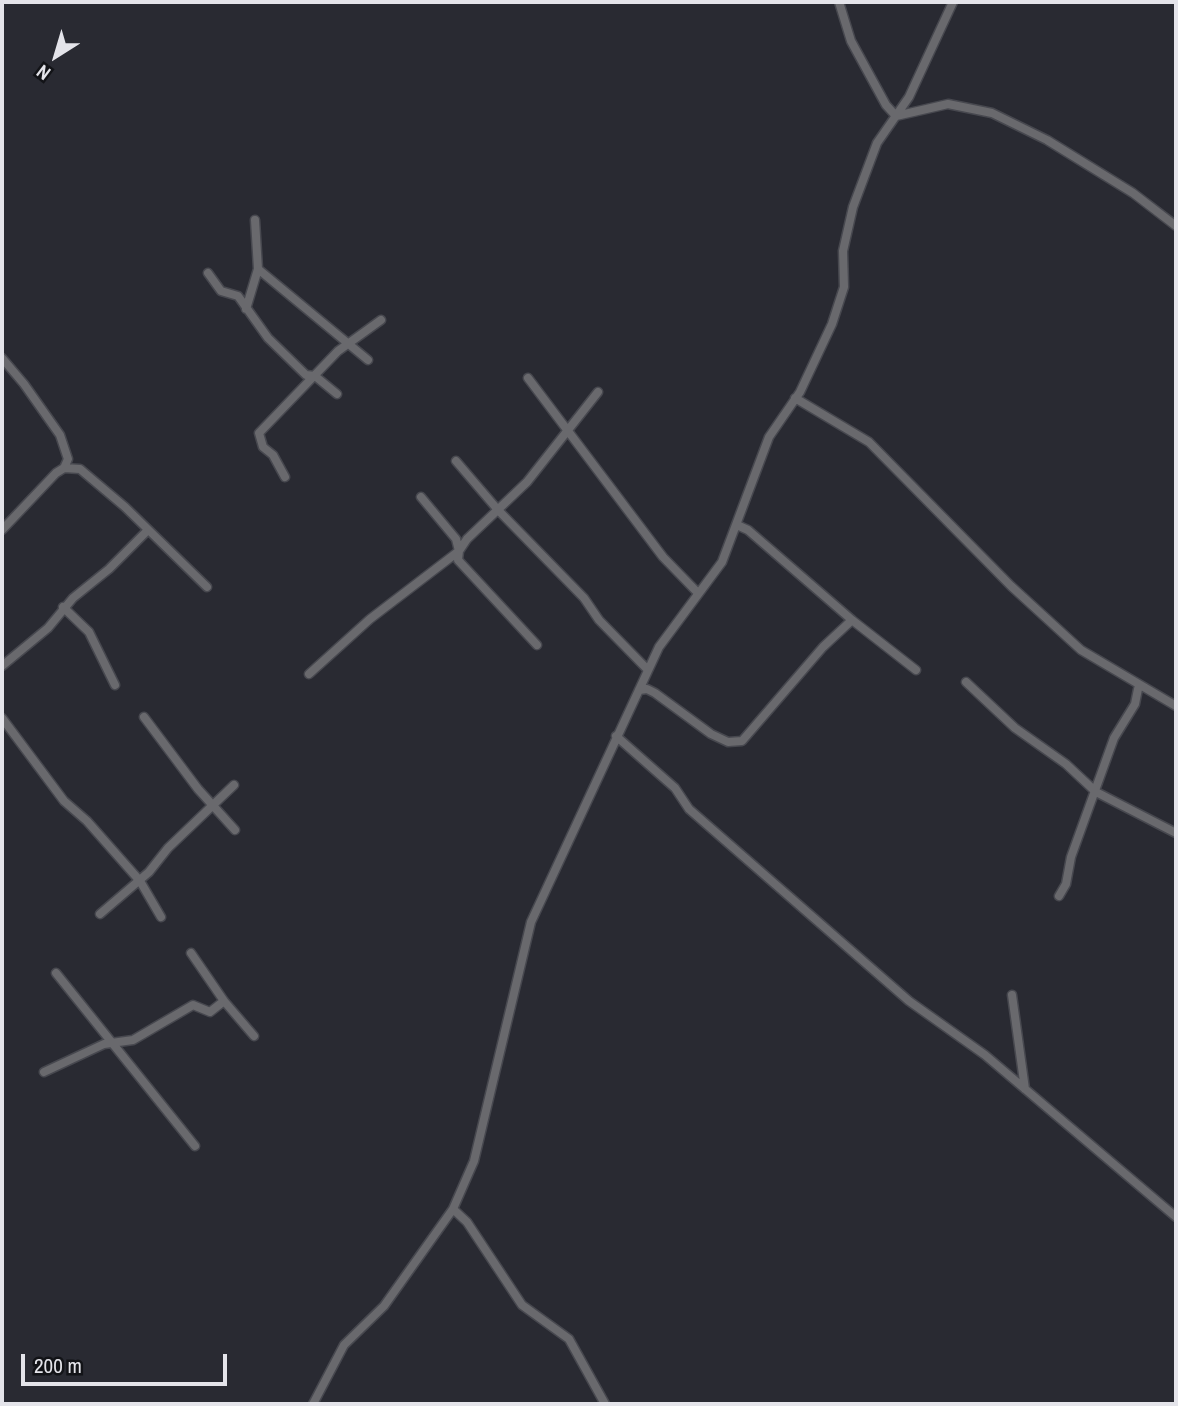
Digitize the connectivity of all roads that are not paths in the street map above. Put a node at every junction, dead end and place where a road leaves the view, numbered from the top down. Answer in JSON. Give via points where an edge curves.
{"nodes":[{"id":1,"x":839,"y":2,"type":"edge"},
{"id":2,"x":953,"y":2,"type":"edge"},
{"id":3,"x":897,"y":116,"type":"junction"},
{"id":4,"x":256,"y":220,"type":"dead end"},
{"id":5,"x":1176,"y":226,"type":"edge"},
{"id":6,"x":258,"y":269,"type":"junction"},
{"id":7,"x":208,"y":273,"type":"dead end"},
{"id":8,"x":246,"y":309,"type":"junction"},
{"id":9,"x":381,"y":320,"type":"dead end"},
{"id":10,"x":349,"y":341,"type":"junction"},
{"id":11,"x":2,"y":358,"type":"edge"},
{"id":12,"x":368,"y":360,"type":"dead end"},
{"id":13,"x":316,"y":376,"type":"junction"},
{"id":14,"x":528,"y":378,"type":"dead end"},
{"id":15,"x":598,"y":392,"type":"dead end"},
{"id":16,"x":337,"y":394,"type":"dead end"},
{"id":17,"x":795,"y":398,"type":"junction"},
{"id":18,"x":568,"y":430,"type":"junction"},
{"id":19,"x":456,"y":461,"type":"dead end"},
{"id":20,"x":64,"y":468,"type":"junction"},
{"id":21,"x":285,"y":477,"type":"dead end"},
{"id":22,"x":421,"y":496,"type":"dead end"},
{"id":23,"x":498,"y":510,"type":"junction"},
{"id":24,"x":737,"y":525,"type":"junction"},
{"id":25,"x":2,"y":530,"type":"edge"},
{"id":26,"x":148,"y":530,"type":"junction"},
{"id":27,"x":459,"y":551,"type":"junction"},
{"id":28,"x":208,"y":587,"type":"dead end"},
{"id":29,"x":698,"y":592,"type":"junction"},
{"id":30,"x":63,"y":607,"type":"junction"},
{"id":31,"x":852,"y":620,"type":"junction"},
{"id":32,"x":537,"y":645,"type":"dead end"},
{"id":33,"x":2,"y":666,"type":"edge"},
{"id":34,"x":648,"y":670,"type":"junction"},
{"id":35,"x":916,"y":670,"type":"dead end"},
{"id":36,"x":309,"y":674,"type":"dead end"},
{"id":37,"x":965,"y":682,"type":"dead end"},
{"id":38,"x":116,"y":685,"type":"dead end"},
{"id":39,"x":1138,"y":688,"type":"dead end"},
{"id":40,"x":639,"y":690,"type":"junction"},
{"id":41,"x":1176,"y":706,"type":"edge"},
{"id":42,"x":144,"y":717,"type":"dead end"},
{"id":43,"x":2,"y":718,"type":"edge"},
{"id":44,"x":616,"y":736,"type":"junction"},
{"id":45,"x":234,"y":785,"type":"dead end"},
{"id":46,"x":1096,"y":793,"type":"junction"},
{"id":47,"x":213,"y":804,"type":"junction"},
{"id":48,"x":235,"y":830,"type":"dead end"},
{"id":49,"x":1176,"y":834,"type":"edge"},
{"id":50,"x":140,"y":881,"type":"junction"},
{"id":51,"x":1059,"y":896,"type":"dead end"},
{"id":52,"x":100,"y":914,"type":"dead end"},
{"id":53,"x":162,"y":917,"type":"dead end"},
{"id":54,"x":191,"y":953,"type":"dead end"},
{"id":55,"x":57,"y":972,"type":"dead end"},
{"id":56,"x":1012,"y":995,"type":"dead end"},
{"id":57,"x":224,"y":1001,"type":"junction"},
{"id":58,"x":254,"y":1036,"type":"dead end"},
{"id":59,"x":115,"y":1045,"type":"junction"},
{"id":60,"x":44,"y":1072,"type":"dead end"},
{"id":61,"x":1025,"y":1089,"type":"junction"},
{"id":62,"x":195,"y":1146,"type":"dead end"},
{"id":63,"x":453,"y":1209,"type":"junction"},
{"id":64,"x":1176,"y":1217,"type":"edge"},
{"id":65,"x":313,"y":1404,"type":"edge"},
{"id":66,"x":605,"y":1404,"type":"edge"}],
"edges":[{"from":1,"to":3,"type":"street","via":[[851,41],[886,105]]},
{"from":2,"to":3,"type":"street"},
{"from":3,"to":5,"type":"street","via":[[948,104],[992,113],[1133,193]]},
{"from":3,"to":17,"type":"street","via":[[877,143],[853,207],[843,251],[844,287],[832,324]]},
{"from":4,"to":6,"type":"street"},
{"from":6,"to":8,"type":"street"},
{"from":6,"to":10,"type":"street"},
{"from":7,"to":8,"type":"street","via":[[221,291],[238,296]]},
{"from":8,"to":13,"type":"street","via":[[306,375]]},
{"from":9,"to":10,"type":"street"},
{"from":10,"to":12,"type":"street"},
{"from":10,"to":13,"type":"street"},
{"from":11,"to":20,"type":"street","via":[[60,435],[68,458]]},
{"from":13,"to":16,"type":"street"},
{"from":13,"to":21,"type":"street","via":[[259,433]]},
{"from":14,"to":18,"type":"street"},
{"from":15,"to":18,"type":"street"},
{"from":17,"to":24,"type":"street","via":[[769,437]]},
{"from":17,"to":41,"type":"street","via":[[869,442],[1081,650]]},
{"from":18,"to":23,"type":"street"},
{"from":18,"to":29,"type":"street","via":[[663,557]]},
{"from":19,"to":23,"type":"street"},
{"from":20,"to":25,"type":"street"},
{"from":20,"to":26,"type":"street","via":[[80,469]]},
{"from":22,"to":27,"type":"street","via":[[456,539]]},
{"from":23,"to":27,"type":"street"},
{"from":23,"to":34,"type":"street"},
{"from":24,"to":29,"type":"street","via":[[722,562]]},
{"from":24,"to":31,"type":"street"},
{"from":26,"to":28,"type":"street"},
{"from":26,"to":30,"type":"street"},
{"from":27,"to":32,"type":"street","via":[[458,560]]},
{"from":27,"to":36,"type":"street","via":[[370,619]]},
{"from":29,"to":34,"type":"street"},
{"from":30,"to":33,"type":"street","via":[[48,628]]},
{"from":30,"to":38,"type":"street","via":[[89,632]]},
{"from":31,"to":35,"type":"street"},
{"from":31,"to":40,"type":"street","via":[[742,741],[728,742],[711,734],[655,693]]},
{"from":34,"to":40,"type":"street"},
{"from":37,"to":46,"type":"street"},
{"from":39,"to":46,"type":"street","via":[[1135,704],[1114,738]]},
{"from":40,"to":44,"type":"street"},
{"from":42,"to":47,"type":"street"},
{"from":43,"to":50,"type":"street","via":[[64,801]]},
{"from":44,"to":61,"type":"street","via":[[675,788],[689,809],[909,1002]]},
{"from":44,"to":63,"type":"street","via":[[531,922],[474,1161]]},
{"from":45,"to":47,"type":"street"},
{"from":46,"to":49,"type":"street"},
{"from":46,"to":51,"type":"street"},
{"from":47,"to":48,"type":"street"},
{"from":47,"to":50,"type":"street"},
{"from":50,"to":52,"type":"street"},
{"from":50,"to":53,"type":"street"},
{"from":54,"to":57,"type":"street"},
{"from":55,"to":59,"type":"street"},
{"from":56,"to":61,"type":"street"},
{"from":57,"to":58,"type":"street"},
{"from":57,"to":59,"type":"street","via":[[210,1012],[193,1006],[148,1033]]},
{"from":59,"to":60,"type":"street","via":[[104,1044]]},
{"from":59,"to":62,"type":"street"},
{"from":61,"to":64,"type":"street"},
{"from":63,"to":65,"type":"street","via":[[384,1306],[344,1345]]},
{"from":63,"to":66,"type":"street","via":[[467,1222],[522,1305],[569,1339]]}]}
